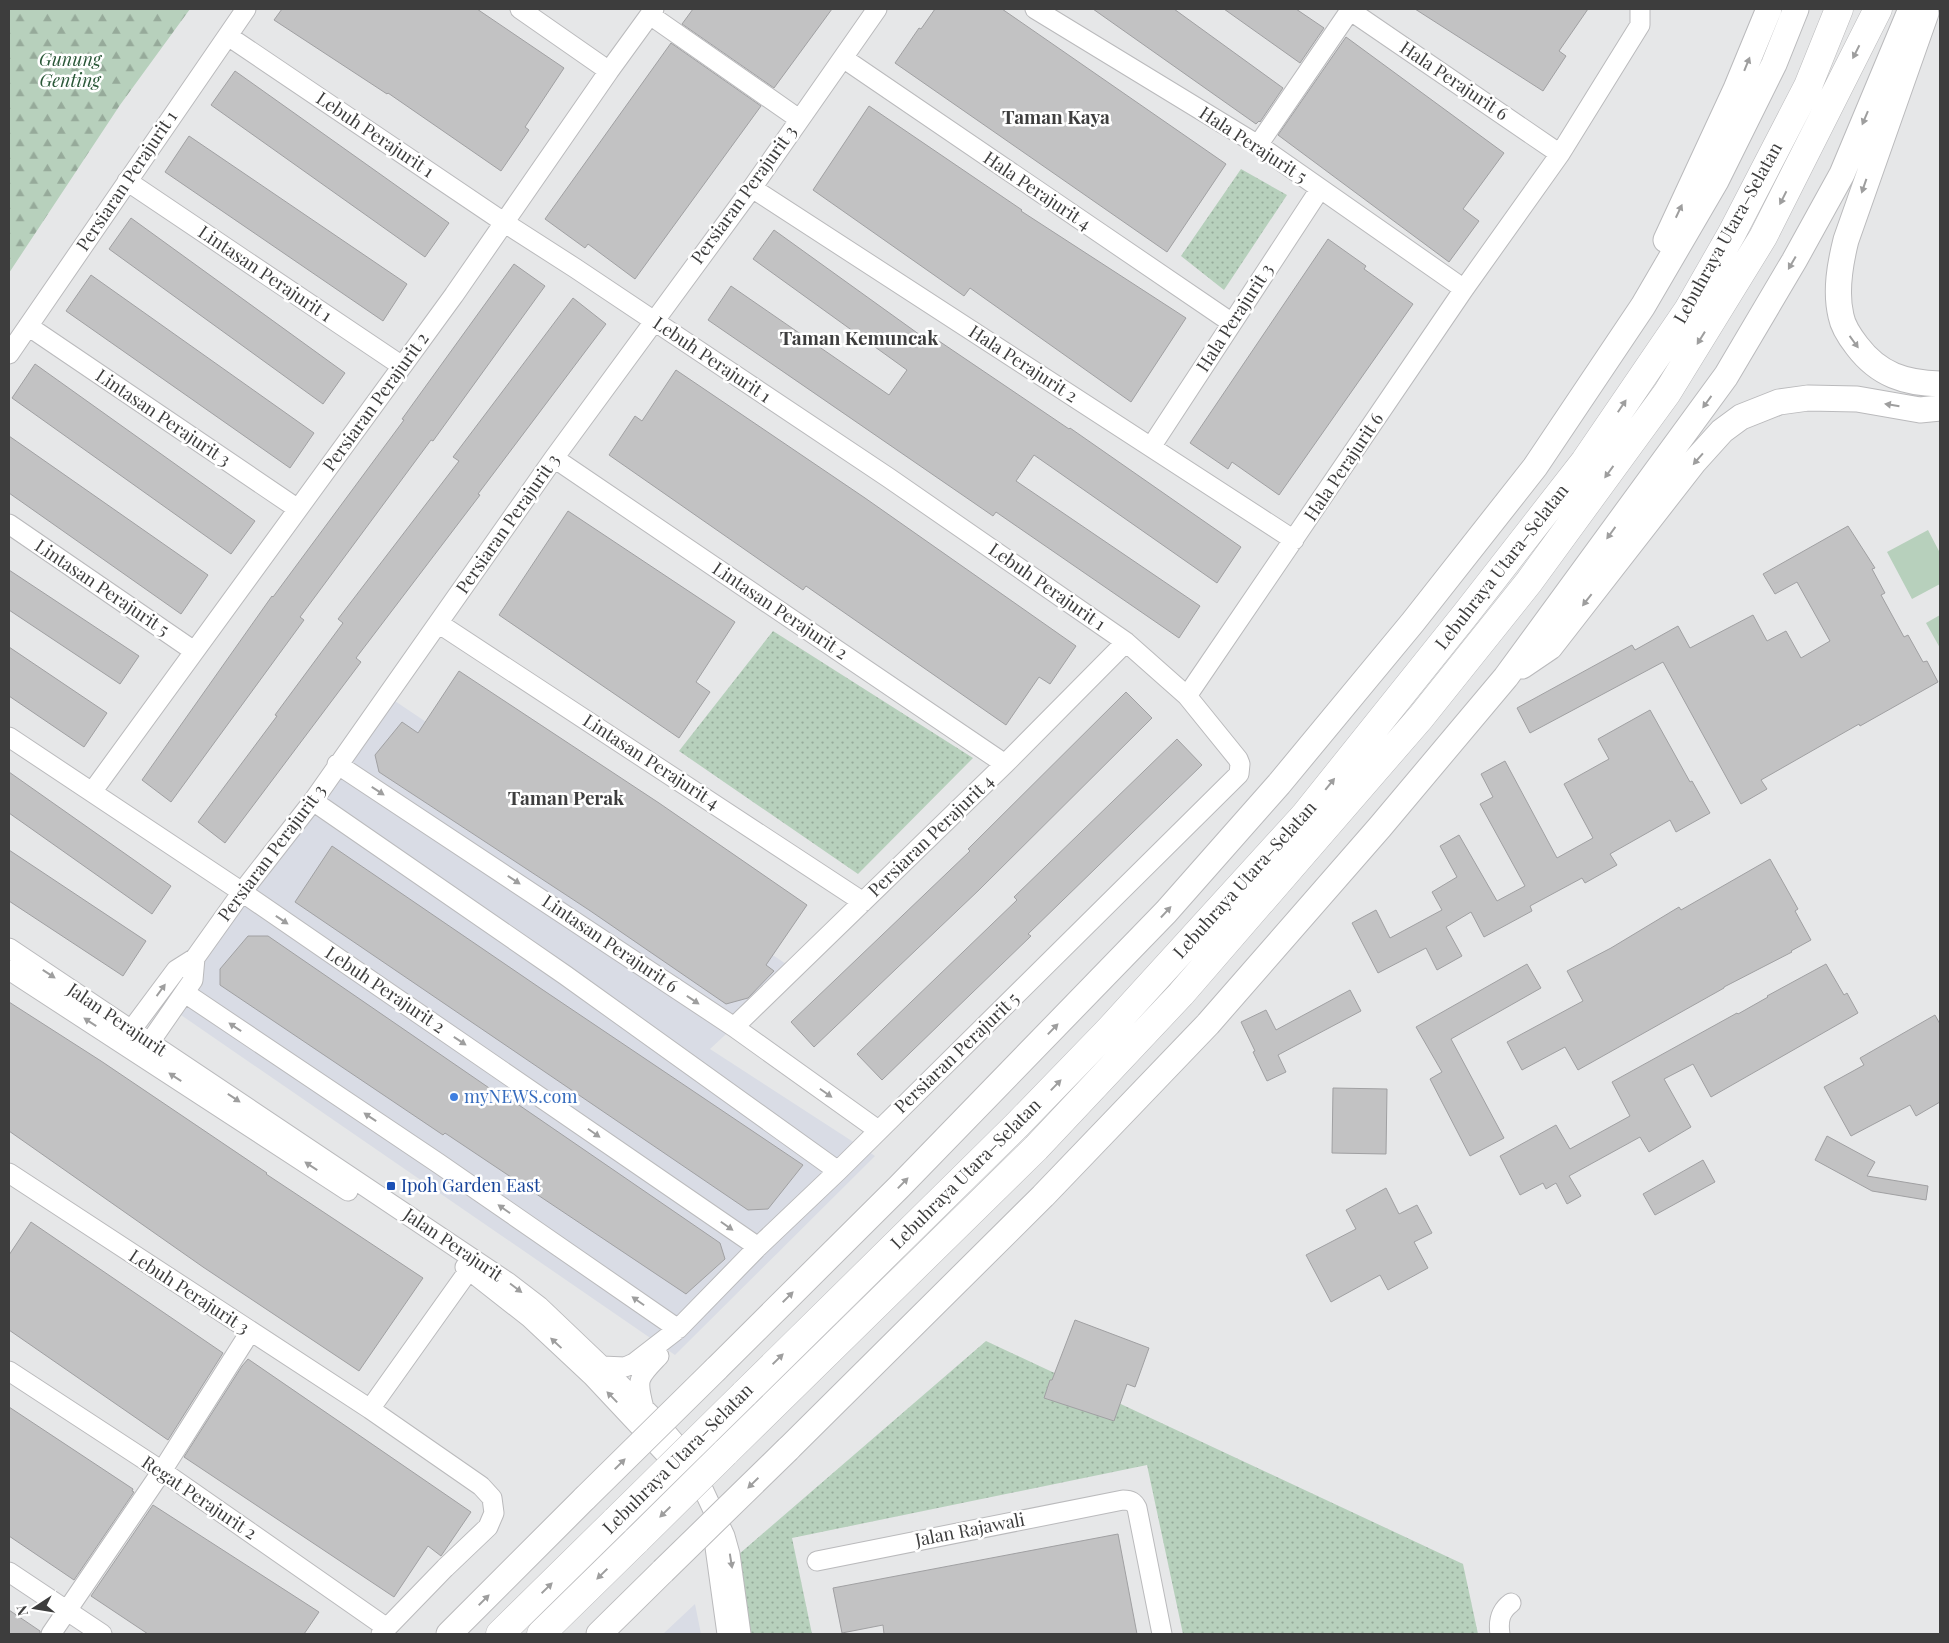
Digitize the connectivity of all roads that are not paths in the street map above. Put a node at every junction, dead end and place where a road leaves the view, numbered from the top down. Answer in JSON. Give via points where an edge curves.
{"nodes":[{"id":1,"x":246,"y":9,"type":"edge"},
{"id":2,"x":520,"y":9,"type":"edge"},
{"id":3,"x":877,"y":9,"type":"edge"},
{"id":4,"x":1036,"y":9,"type":"edge"},
{"id":5,"x":1350,"y":9,"type":"edge"},
{"id":6,"x":1769,"y":9,"type":"edge"},
{"id":7,"x":1796,"y":9,"type":"edge"},
{"id":8,"x":1839,"y":9,"type":"edge"},
{"id":9,"x":1878,"y":9,"type":"edge"},
{"id":10,"x":1911,"y":9,"type":"edge"},
{"id":11,"x":1928,"y":9,"type":"edge"},
{"id":12,"x":652,"y":12,"type":"edge"},
{"id":13,"x":1640,"y":17,"type":"edge"},
{"id":14,"x":228,"y":36,"type":"junction"},
{"id":15,"x":842,"y":58,"type":"junction"},
{"id":16,"x":609,"y":71,"type":"junction"},
{"id":17,"x":799,"y":119,"type":"junction"},
{"id":18,"x":1258,"y":145,"type":"junction"},
{"id":19,"x":1560,"y":154,"type":"junction"},
{"id":20,"x":127,"y":181,"type":"junction"},
{"id":21,"x":752,"y":188,"type":"junction"},
{"id":22,"x":1320,"y":189,"type":"junction"},
{"id":23,"x":504,"y":223,"type":"junction"},
{"id":24,"x":1464,"y":289,"type":"junction"},
{"id":25,"x":1643,"y":306,"type":"junction"},
{"id":26,"x":653,"y":321,"type":"junction"},
{"id":27,"x":1232,"y":323,"type":"junction"},
{"id":28,"x":28,"y":326,"type":"junction"},
{"id":29,"x":9,"y":354,"type":"edge"},
{"id":30,"x":402,"y":366,"type":"junction"},
{"id":31,"x":1940,"y":384,"type":"edge"},
{"id":32,"x":1940,"y":408,"type":"edge"},
{"id":33,"x":1151,"y":447,"type":"junction"},
{"id":34,"x":554,"y":458,"type":"junction"},
{"id":35,"x":298,"y":510,"type":"junction"},
{"id":36,"x":9,"y":524,"type":"edge"},
{"id":37,"x":1294,"y":540,"type":"junction"},
{"id":38,"x":438,"y":623,"type":"junction"},
{"id":39,"x":1126,"y":642,"type":"junction"},
{"id":40,"x":194,"y":651,"type":"junction"},
{"id":41,"x":1506,"y":677,"type":"junction"},
{"id":42,"x":1187,"y":696,"type":"junction"},
{"id":43,"x":9,"y":737,"type":"edge"},
{"id":44,"x":337,"y":764,"type":"junction"},
{"id":45,"x":1005,"y":764,"type":"junction"},
{"id":46,"x":92,"y":792,"type":"junction"},
{"id":47,"x":313,"y":801,"type":"junction"},
{"id":48,"x":242,"y":892,"type":"junction"},
{"id":49,"x":863,"y":902,"type":"junction"},
{"id":50,"x":9,"y":948,"type":"edge"},
{"id":51,"x":195,"y":958,"type":"junction"},
{"id":52,"x":9,"y":970,"type":"edge"},
{"id":53,"x":185,"y":993,"type":"junction"},
{"id":54,"x":734,"y":1028,"type":"junction"},
{"id":55,"x":132,"y":1029,"type":"junction"},
{"id":56,"x":150,"y":1042,"type":"junction"},
{"id":57,"x":131,"y":1048,"type":"junction"},
{"id":58,"x":878,"y":1130,"type":"junction"},
{"id":59,"x":838,"y":1171,"type":"junction"},
{"id":60,"x":12,"y":1182,"type":"edge"},
{"id":61,"x":758,"y":1247,"type":"junction"},
{"id":62,"x":469,"y":1270,"type":"junction"},
{"id":63,"x":678,"y":1329,"type":"junction"},
{"id":64,"x":250,"y":1332,"type":"junction"},
{"id":65,"x":602,"y":1366,"type":"junction"},
{"id":66,"x":9,"y":1371,"type":"edge"},
{"id":67,"x":644,"y":1408,"type":"junction"},
{"id":68,"x":370,"y":1409,"type":"junction"},
{"id":69,"x":162,"y":1471,"type":"junction"},
{"id":70,"x":817,"y":1561,"type":"dead end"},
{"id":71,"x":9,"y":1572,"type":"edge"},
{"id":72,"x":1511,"y":1603,"type":"dead end"},
{"id":73,"x":723,"y":1605,"type":"junction"},
{"id":74,"x":66,"y":1610,"type":"junction"},
{"id":75,"x":384,"y":1631,"type":"edge"},
{"id":76,"x":51,"y":1634,"type":"edge"},
{"id":77,"x":102,"y":1634,"type":"edge"},
{"id":78,"x":449,"y":1634,"type":"edge"},
{"id":79,"x":500,"y":1634,"type":"edge"},
{"id":80,"x":541,"y":1634,"type":"edge"},
{"id":81,"x":599,"y":1634,"type":"edge"},
{"id":82,"x":714,"y":1634,"type":"edge"},
{"id":83,"x":727,"y":1634,"type":"edge"},
{"id":84,"x":741,"y":1634,"type":"edge"},
{"id":85,"x":1162,"y":1634,"type":"edge"},
{"id":86,"x":1500,"y":1634,"type":"edge"}],
"edges":[{"from":1,"to":14,"type":"street","name":"Persiaran Perajurit 1"},
{"from":2,"to":16,"type":"street"},
{"from":3,"to":15,"type":"street","name":"Persiaran Perajurit 3"},
{"from":4,"to":18,"type":"street","name":"Hala Perajurit 5"},
{"from":5,"to":18,"type":"street"},
{"from":5,"to":19,"type":"street","name":"Hala Perajurit 6"},
{"from":25,"to":6,"type":"main road","one_way":true,"via":[[1668,234],[1736,90]]},
{"from":7,"to":25,"type":"main road","via":[[1774,64],[1716,181]]},
{"from":79,"to":8,"type":"highway","name":"Lebuhraya Utara–Selatan","one_way":true,"bridge":true,"via":[[1017,1125],[1117,1022],[1304,816],[1584,462],[1688,310],[1808,86]]},
{"from":9,"to":80,"type":"highway","name":"Lebuhraya Utara–Selatan","one_way":true,"bridge":true,"via":[[1763,237],[1667,393],[1529,582],[1439,695],[1226,943],[1036,1148]]},
{"from":10,"to":41,"type":"main road","one_way":true,"via":[[1842,174],[1726,376]]},
{"from":11,"to":31,"type":"main road","one_way":true,"via":[[1846,240],[1840,260],[1838,293],[1841,317],[1861,352],[1882,370],[1900,378]]},
{"from":12,"to":16,"type":"street","name":"Persiaran Perajurit 2"},
{"from":12,"to":17,"type":"street"},
{"from":13,"to":19,"type":"street","name":"Hala Perajurit 6"},
{"from":14,"to":20,"type":"street","name":"Persiaran Perajurit 1"},
{"from":14,"to":23,"type":"street","name":"Lebuh Perajurit 1"},
{"from":15,"to":17,"type":"street","name":"Persiaran Perajurit 3"},
{"from":15,"to":27,"type":"street","name":"Hala Perajurit 4"},
{"from":16,"to":23,"type":"street","name":"Persiaran Perajurit 2"},
{"from":17,"to":21,"type":"street","name":"Persiaran Perajurit 3"},
{"from":18,"to":22,"type":"street","name":"Hala Perajurit 5"},
{"from":19,"to":24,"type":"street","name":"Hala Perajurit 6"},
{"from":20,"to":28,"type":"street","name":"Persiaran Perajurit 1"},
{"from":20,"to":30,"type":"street","name":"Lintasan Perajurit 1"},
{"from":21,"to":26,"type":"street","name":"Persiaran Perajurit 3"},
{"from":21,"to":33,"type":"street","name":"Hala Perajurit 2"},
{"from":22,"to":24,"type":"street","name":"Hala Perajurit 5"},
{"from":22,"to":27,"type":"street","name":"Hala Perajurit 3"},
{"from":23,"to":26,"type":"street","name":"Lebuh Perajurit 1"},
{"from":23,"to":30,"type":"street","name":"Persiaran Perajurit 2"},
{"from":24,"to":37,"type":"street","name":"Hala Perajurit 6"},
{"from":78,"to":25,"type":"main road","one_way":true,"bridge":true,"via":[[899,1187],[1166,912],[1279,784],[1413,622],[1535,467]]},
{"from":26,"to":34,"type":"street","name":"Persiaran Perajurit 3"},
{"from":26,"to":39,"type":"street","name":"Lebuh Perajurit 1","via":[[890,478]]},
{"from":27,"to":33,"type":"street","name":"Hala Perajurit 3"},
{"from":28,"to":29,"type":"street","name":"Persiaran Perajurit 1"},
{"from":28,"to":35,"type":"street","name":"Lintasan Perajurit 3"},
{"from":30,"to":35,"type":"street","name":"Persiaran Perajurit 2"},
{"from":32,"to":41,"type":"main road","one_way":true,"via":[[1920,410],[1857,400],[1808,398],[1779,402],[1741,418],[1722,431],[1694,462],[1550,647]]},
{"from":33,"to":37,"type":"street","name":"Hala Perajurit 2"},
{"from":34,"to":38,"type":"street","name":"Persiaran Perajurit 3"},
{"from":34,"to":45,"type":"street","name":"Lintasan Perajurit 2"},
{"from":35,"to":40,"type":"street","name":"Persiaran Perajurit 2"},
{"from":36,"to":40,"type":"street","name":"Lintasan Perajurit 5"},
{"from":37,"to":42,"type":"street","name":"Hala Perajurit 6"},
{"from":38,"to":44,"type":"street","name":"Persiaran Perajurit 3"},
{"from":38,"to":49,"type":"street","name":"Lintasan Perajurit 4"},
{"from":39,"to":42,"type":"street","name":"Lebuh Perajurit 1"},
{"from":39,"to":45,"type":"street","name":"Persiaran Perajurit 4"},
{"from":40,"to":46,"type":"street","name":"Persiaran Perajurit 2"},
{"from":41,"to":81,"type":"main road","one_way":true,"bridge":true,"via":[[1208,1024],[1043,1196]]},
{"from":42,"to":58,"type":"street","name":"Persiaran Perajurit 5","via":[[1238,760],[1241,769],[1236,778]]},
{"from":43,"to":46,"type":"street","name":"Lebuh Perajurit 2"},
{"from":44,"to":47,"type":"street","name":"Persiaran Perajurit 3"},
{"from":44,"to":54,"type":"street","name":"Lintasan Perajurit 6","one_way":true},
{"from":45,"to":49,"type":"street","name":"Persiaran Perajurit 4"},
{"from":46,"to":48,"type":"street","name":"Lebuh Perajurit 2"},
{"from":47,"to":48,"type":"street","name":"Persiaran Perajurit 3"},
{"from":47,"to":59,"type":"street"},
{"from":48,"to":51,"type":"street","name":"Persiaran Perajurit 3"},
{"from":48,"to":61,"type":"street","name":"Lebuh Perajurit 2","one_way":true},
{"from":49,"to":54,"type":"street","name":"Persiaran Perajurit 4"},
{"from":50,"to":55,"type":"street","name":"Jalan Perajurit","one_way":true},
{"from":51,"to":53,"type":"street","name":"Persiaran Perajurit 3","via":[[193,980]]},
{"from":55,"to":51,"type":"street","one_way":true,"via":[[176,970]]},
{"from":57,"to":52,"type":"street","name":"Jalan Perajurit","one_way":true},
{"from":53,"to":56,"type":"street","name":"Persiaran Perajurit 3"},
{"from":63,"to":53,"type":"street","one_way":true},
{"from":54,"to":58,"type":"street","name":"Lintasan Perajurit 6","one_way":true},
{"from":55,"to":56,"type":"street","name":"Jalan Perajurit"},
{"from":55,"to":57,"type":"street"},
{"from":56,"to":57,"type":"street"},
{"from":56,"to":65,"type":"street","name":"Jalan Perajurit","one_way":true,"via":[[509,1283],[539,1306]]},
{"from":62,"to":57,"type":"street","name":"Jalan Perajurit","one_way":true},
{"from":58,"to":59,"type":"street","name":"Persiaran Perajurit 5"},
{"from":59,"to":61,"type":"street","name":"Persiaran Perajurit 5"},
{"from":60,"to":64,"type":"street","name":"Lebuh Perajurit 3"},
{"from":61,"to":63,"type":"street","name":"Persiaran Perajurit 5"},
{"from":62,"to":68,"type":"street"},
{"from":73,"to":62,"type":"street","name":"Jalan Perajurit","one_way":true,"via":[[714,1540],[682,1472],[592,1376],[530,1318]]},
{"from":63,"to":65,"type":"street","name":"Persiaran Perajurit 5","via":[[634,1363],[625,1367]]},
{"from":63,"to":67,"type":"street","name":"Persiaran Perajurit 5","via":[[642,1373],[639,1390]]},
{"from":64,"to":68,"type":"street","name":"Lebuh Perajurit 3"},
{"from":64,"to":69,"type":"street"},
{"from":65,"to":67,"type":"street","name":"Jalan Perajurit"},
{"from":66,"to":69,"type":"street","name":"Regat Perajurit 2"},
{"from":67,"to":84,"type":"street","name":"Jalan Perajurit","one_way":true,"via":[[690,1459],[721,1527],[730,1554]]},
{"from":68,"to":75,"type":"street","name":"Lebuh Perajurit 3","via":[[481,1486],[492,1498],[494,1514],[488,1528]]},
{"from":69,"to":74,"type":"street"},
{"from":69,"to":75,"type":"street","name":"Regat Perajurit 2"},
{"from":70,"to":85,"type":"street","name":"Jalan Rajawali","via":[[1124,1500],[1134,1503],[1137,1508]]},
{"from":71,"to":74,"type":"street"},
{"from":72,"to":86,"type":"street","via":[[1504,1608],[1499,1619]]},
{"from":73,"to":82,"type":"street"},
{"from":73,"to":83,"type":"street","name":"Jalan Perajurit"},
{"from":74,"to":76,"type":"street"},
{"from":74,"to":77,"type":"street"}]}
